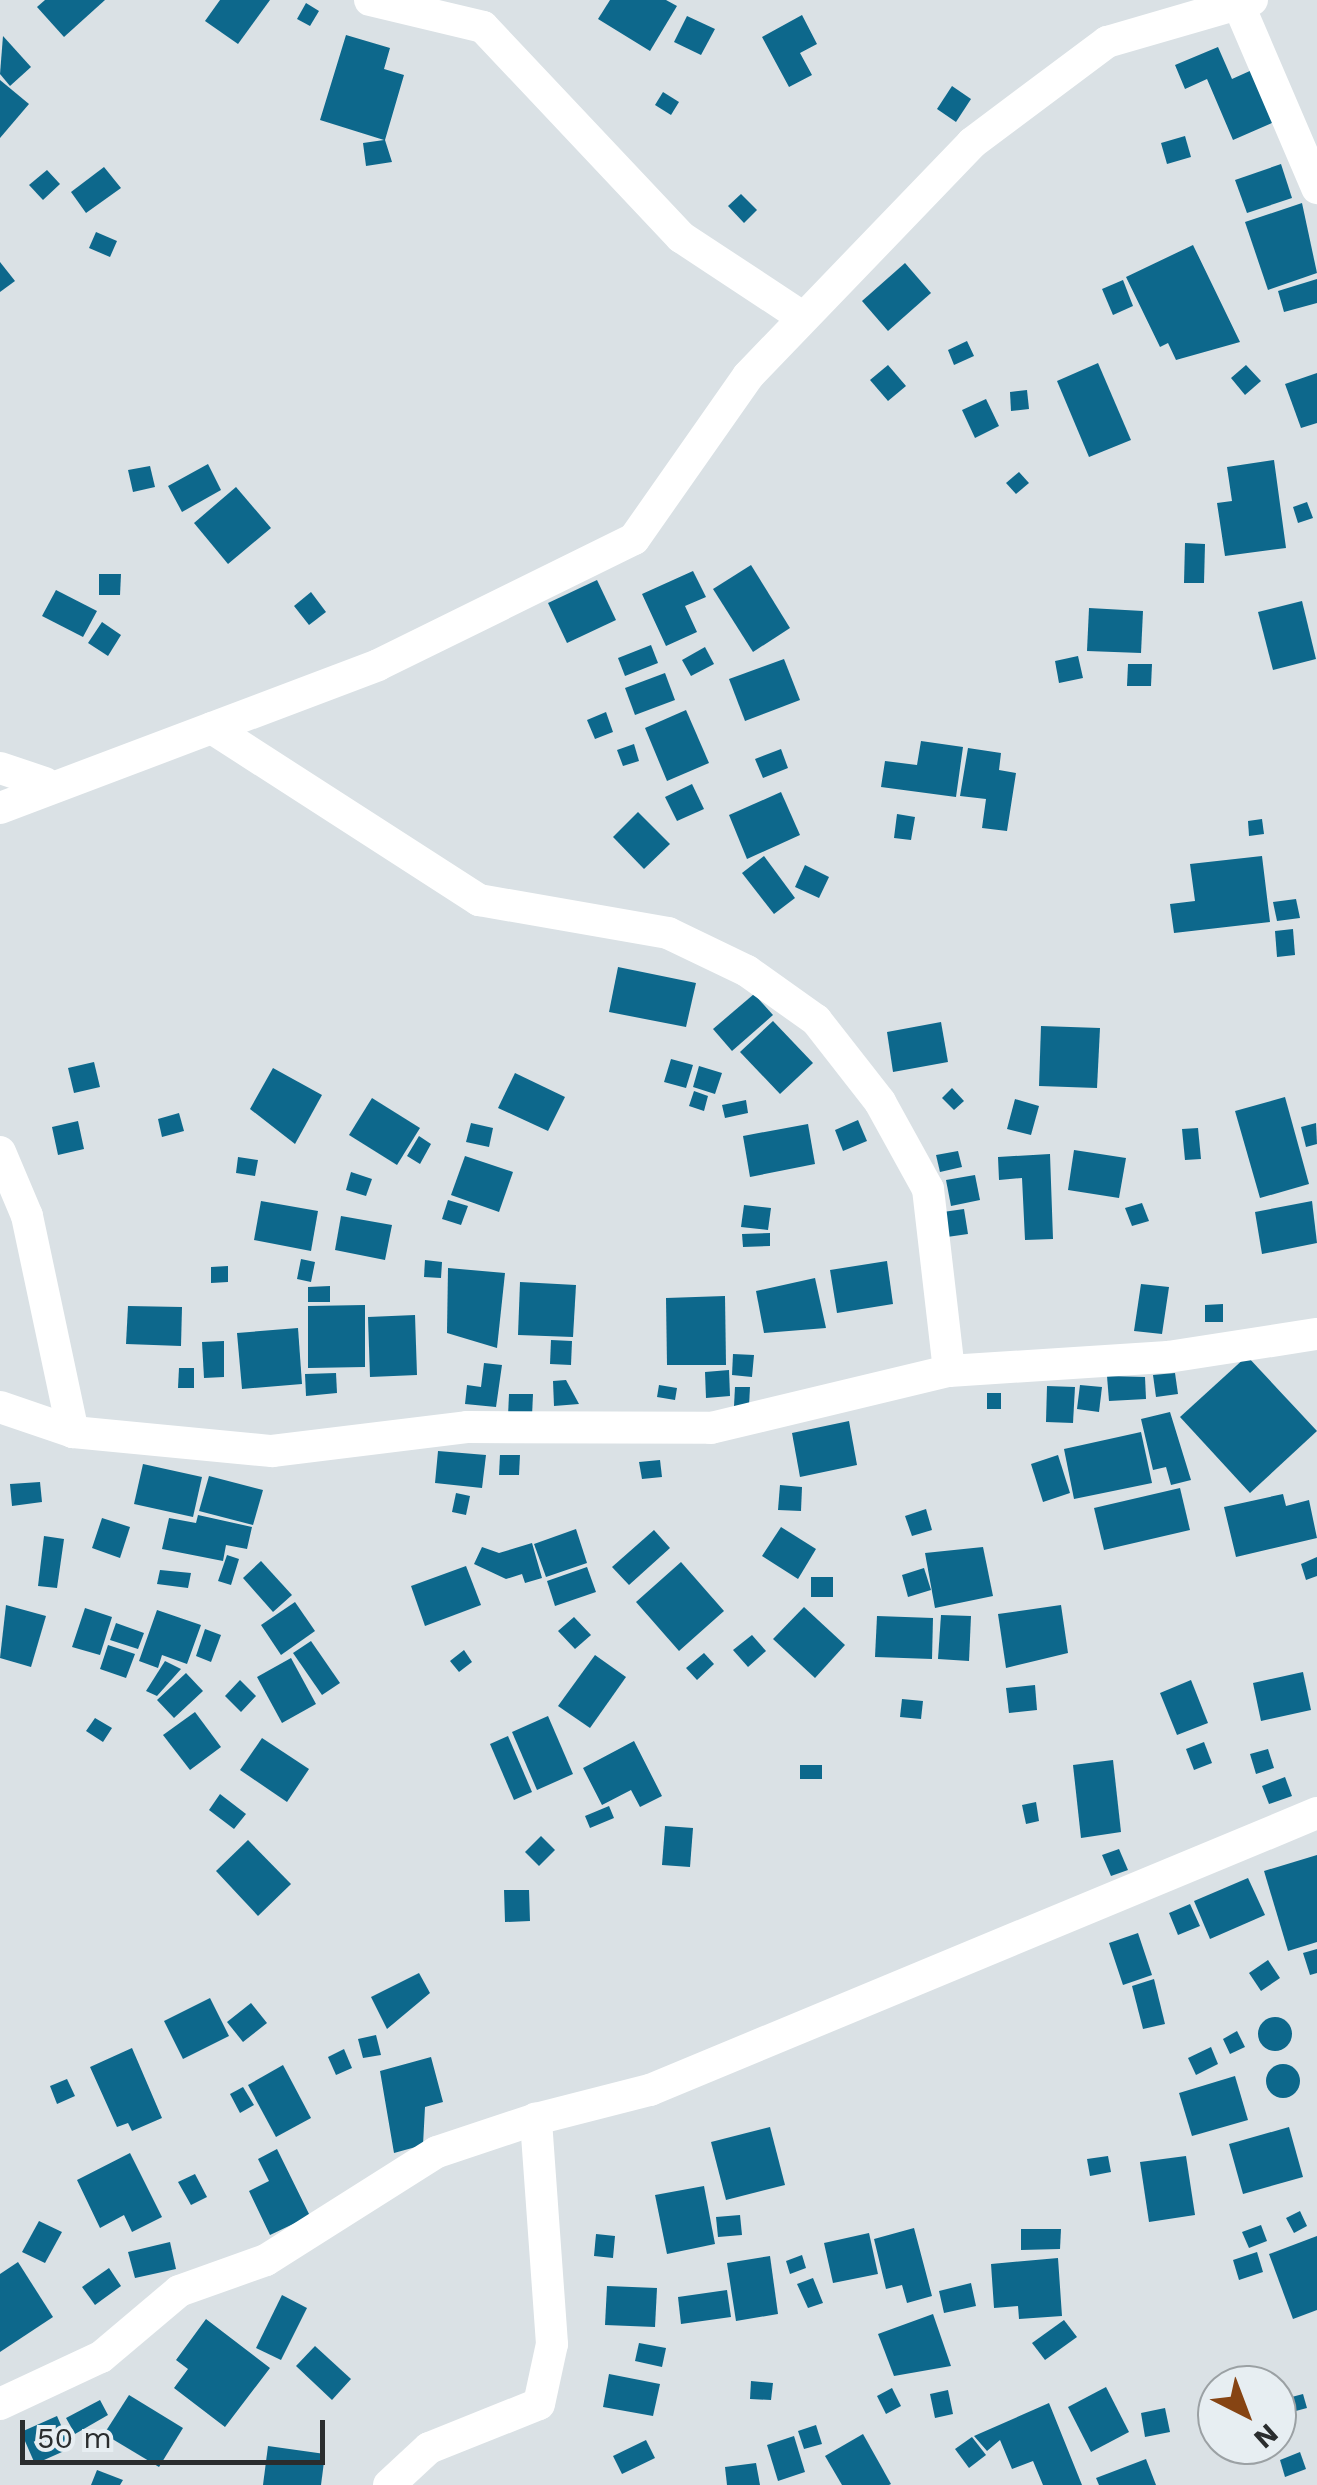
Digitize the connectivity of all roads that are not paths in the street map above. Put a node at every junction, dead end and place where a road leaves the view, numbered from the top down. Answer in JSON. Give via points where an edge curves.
{"nodes":[{"id":1,"x":370,"y":0,"type":"edge"},
{"id":2,"x":1246,"y":4,"type":"edge"},
{"id":3,"x":1317,"y":188,"type":"edge"},
{"id":4,"x":801,"y":316,"type":"junction"},
{"id":5,"x":212,"y":728,"type":"junction"},
{"id":6,"x":0,"y":768,"type":"edge"},
{"id":7,"x":45,"y":783,"type":"junction"},
{"id":8,"x":0,"y":808,"type":"edge"},
{"id":9,"x":0,"y":1152,"type":"edge"},
{"id":10,"x":1317,"y":1334,"type":"edge"},
{"id":11,"x":949,"y":1371,"type":"junction"},
{"id":12,"x":0,"y":1407,"type":"edge"},
{"id":13,"x":73,"y":1432,"type":"junction"},
{"id":14,"x":1317,"y":1813,"type":"edge"},
{"id":15,"x":536,"y":2119,"type":"junction"},
{"id":16,"x":0,"y":2404,"type":"edge"},
{"id":17,"x":388,"y":2485,"type":"edge"}],
"edges":[{"from":1,"to":4,"type":"street","via":[[482,28],[681,237]]},
{"from":2,"to":3,"type":"street"},
{"from":2,"to":4,"type":"street","via":[[1108,42],[972,144]]},
{"from":4,"to":5,"type":"street","via":[[634,539],[378,664]]},
{"from":5,"to":7,"type":"street"},
{"from":5,"to":11,"type":"street","via":[[479,900],[668,933],[747,971],[816,1020],[880,1102],[928,1188]]},
{"from":6,"to":7,"type":"street"},
{"from":7,"to":8,"type":"street"},
{"from":9,"to":13,"type":"street","via":[[28,1216]]},
{"from":10,"to":11,"type":"street","via":[[1168,1357]]},
{"from":11,"to":13,"type":"street","via":[[711,1428],[467,1426],[272,1451]]},
{"from":12,"to":13,"type":"street"},
{"from":14,"to":15,"type":"street","via":[[650,2090]]},
{"from":15,"to":16,"type":"street","via":[[437,2152],[266,2260],[180,2291],[100,2357]]},
{"from":15,"to":17,"type":"street","via":[[552,2344],[539,2404],[430,2448]]}]}
